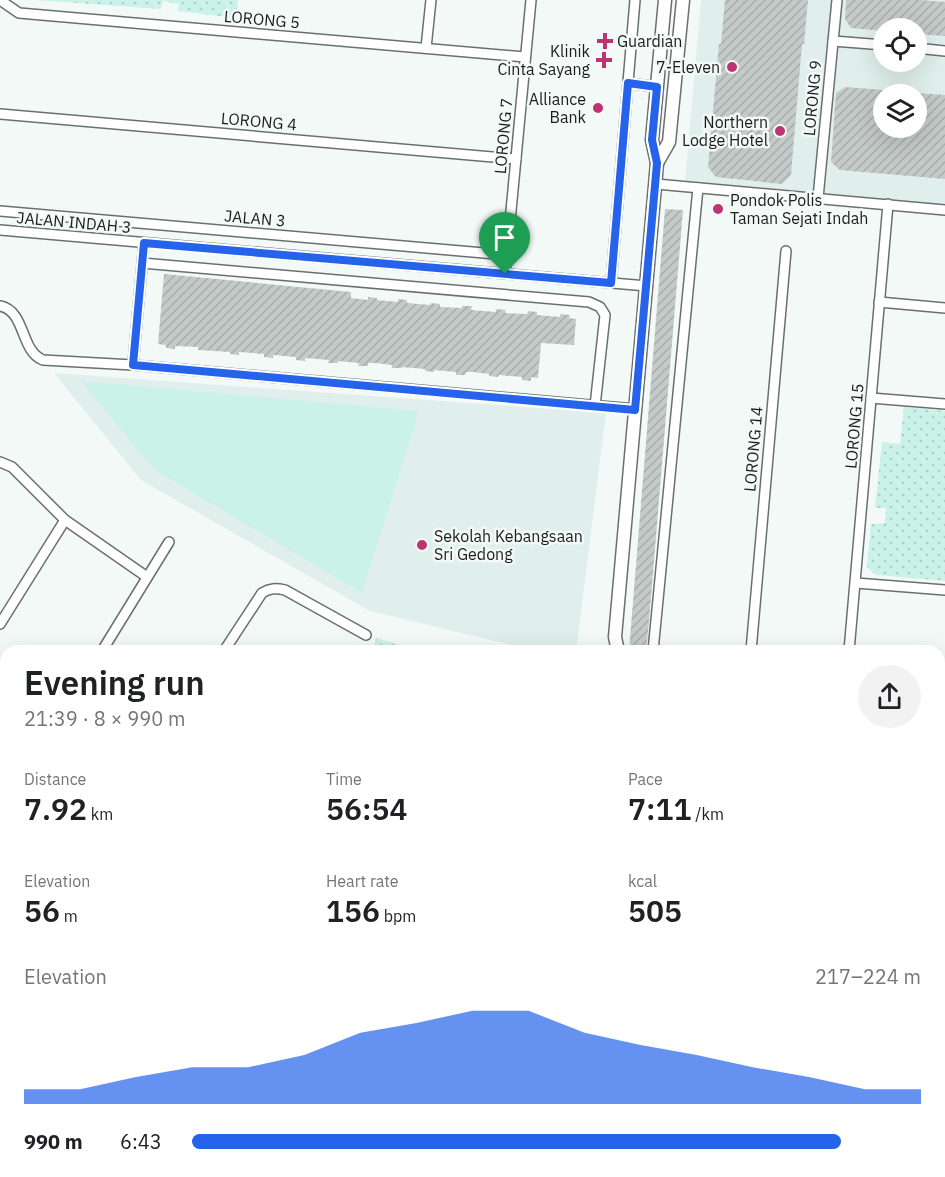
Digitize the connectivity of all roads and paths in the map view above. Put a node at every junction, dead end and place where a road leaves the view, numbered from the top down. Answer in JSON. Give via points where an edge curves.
{"nodes":[{"id":1,"x":0,"y":0,"type":"edge"},
{"id":2,"x":431,"y":0,"type":"edge"},
{"id":3,"x":531,"y":0,"type":"edge"},
{"id":4,"x":635,"y":0,"type":"edge"},
{"id":5,"x":665,"y":0,"type":"edge"},
{"id":6,"x":683,"y":0,"type":"edge"},
{"id":7,"x":837,"y":0,"type":"edge"},
{"id":8,"x":833,"y":40,"type":"junction"},
{"id":9,"x":873,"y":44,"type":"edge"},
{"id":10,"x":426,"y":48,"type":"junction"},
{"id":11,"x":927,"y":49,"type":"edge"},
{"id":12,"x":945,"y":51,"type":"edge"},
{"id":13,"x":525,"y":57,"type":"junction"},
{"id":14,"x":628,"y":83,"type":"junction"},
{"id":15,"x":657,"y":87,"type":"junction"},
{"id":16,"x":0,"y":114,"type":"edge"},
{"id":17,"x":516,"y":159,"type":"junction"},
{"id":18,"x":657,"y":163,"type":"junction"},
{"id":19,"x":656,"y":184,"type":"junction"},
{"id":20,"x":698,"y":188,"type":"junction"},
{"id":21,"x":818,"y":198,"type":"junction"},
{"id":22,"x":888,"y":204,"type":"junction"},
{"id":23,"x":945,"y":210,"type":"edge"},
{"id":24,"x":0,"y":211,"type":"edge"},
{"id":25,"x":0,"y":230,"type":"edge"},
{"id":26,"x":144,"y":243,"type":"junction"},
{"id":27,"x":786,"y":251,"type":"dead end"},
{"id":28,"x":507,"y":255,"type":"junction"},
{"id":29,"x":142,"y":263,"type":"junction"},
{"id":30,"x":505,"y":274,"type":"junction"},
{"id":31,"x":611,"y":283,"type":"junction"},
{"id":32,"x":647,"y":286,"type":"junction"},
{"id":33,"x":879,"y":302,"type":"junction"},
{"id":34,"x":0,"y":306,"type":"edge"},
{"id":35,"x":945,"y":308,"type":"edge"},
{"id":36,"x":133,"y":365,"type":"junction"},
{"id":37,"x":871,"y":398,"type":"junction"},
{"id":38,"x":945,"y":404,"type":"edge"},
{"id":39,"x":595,"y":406,"type":"junction"},
{"id":40,"x":635,"y":410,"type":"junction"},
{"id":41,"x":0,"y":462,"type":"edge"},
{"id":42,"x":65,"y":520,"type":"junction"},
{"id":43,"x":169,"y":542,"type":"dead end"},
{"id":44,"x":147,"y":577,"type":"junction"},
{"id":45,"x":856,"y":583,"type":"junction"},
{"id":46,"x":945,"y":590,"type":"edge"},
{"id":47,"x":0,"y":624,"type":"edge"},
{"id":48,"x":366,"y":635,"type":"dead end"},
{"id":49,"x":615,"y":637,"type":"junction"},
{"id":50,"x":106,"y":645,"type":"edge"},
{"id":51,"x":228,"y":645,"type":"edge"},
{"id":52,"x":612,"y":645,"type":"edge"},
{"id":53,"x":617,"y":645,"type":"edge"},
{"id":54,"x":654,"y":645,"type":"edge"},
{"id":55,"x":752,"y":645,"type":"edge"},
{"id":56,"x":850,"y":645,"type":"edge"}],
"edges":[{"from":1,"to":10,"type":"street","name":"LORONG 5","via":[[20,13]]},
{"from":2,"to":10,"type":"street"},
{"from":3,"to":13,"type":"street","name":"LORONG 7"},
{"from":4,"to":14,"type":"street"},
{"from":5,"to":15,"type":"main road"},
{"from":6,"to":18,"type":"main road","via":[[669,142]]},
{"from":7,"to":8,"type":"street","name":"LORONG 9"},
{"from":8,"to":9,"type":"street"},
{"from":8,"to":21,"type":"street","name":"LORONG 9"},
{"from":10,"to":13,"type":"street","name":"LORONG 5"},
{"from":11,"to":12,"type":"street"},
{"from":13,"to":17,"type":"street","name":"LORONG 7"},
{"from":14,"to":15,"type":"street"},
{"from":14,"to":31,"type":"street"},
{"from":15,"to":18,"type":"main road","via":[[652,140]]},
{"from":16,"to":17,"type":"street","name":"LORONG 4"},
{"from":17,"to":28,"type":"street","name":"LORONG 7"},
{"from":18,"to":19,"type":"main road"},
{"from":19,"to":20,"type":"street"},
{"from":19,"to":32,"type":"main road"},
{"from":20,"to":21,"type":"street"},
{"from":20,"to":54,"type":"street"},
{"from":21,"to":22,"type":"street"},
{"from":22,"to":23,"type":"street"},
{"from":22,"to":33,"type":"street","name":"LORONG 15"},
{"from":24,"to":28,"type":"street","name":"JALAN 3"},
{"from":25,"to":26,"type":"street","name":"JALAN INDAH 3"},
{"from":26,"to":29,"type":"street"},
{"from":26,"to":30,"type":"street","name":"JALAN INDAH 3"},
{"from":27,"to":55,"type":"street","name":"LORONG 14"},
{"from":28,"to":30,"type":"street","name":"LORONG 7"},
{"from":29,"to":36,"type":"street"},
{"from":29,"to":39,"type":"street","via":[[589,302],[600,307],[605,315]]},
{"from":30,"to":31,"type":"street","name":"JALAN INDAH 3"},
{"from":31,"to":32,"type":"street","name":"JALAN INDAH 3"},
{"from":32,"to":40,"type":"main road"},
{"from":33,"to":35,"type":"street"},
{"from":33,"to":37,"type":"street","name":"LORONG 15"},
{"from":34,"to":36,"type":"street","via":[[11,310],[36,357]]},
{"from":36,"to":39,"type":"street"},
{"from":37,"to":38,"type":"street"},
{"from":37,"to":45,"type":"street","name":"LORONG 15"},
{"from":39,"to":40,"type":"street"},
{"from":40,"to":49,"type":"main road"},
{"from":41,"to":42,"type":"street","via":[[12,467]]},
{"from":42,"to":44,"type":"street"},
{"from":42,"to":47,"type":"street"},
{"from":43,"to":44,"type":"street"},
{"from":44,"to":50,"type":"street"},
{"from":45,"to":46,"type":"street"},
{"from":45,"to":56,"type":"street","name":"LORONG 15"},
{"from":48,"to":51,"type":"street","via":[[278,588],[262,593]]},
{"from":49,"to":52,"type":"main road"},
{"from":49,"to":53,"type":"main road"}]}
